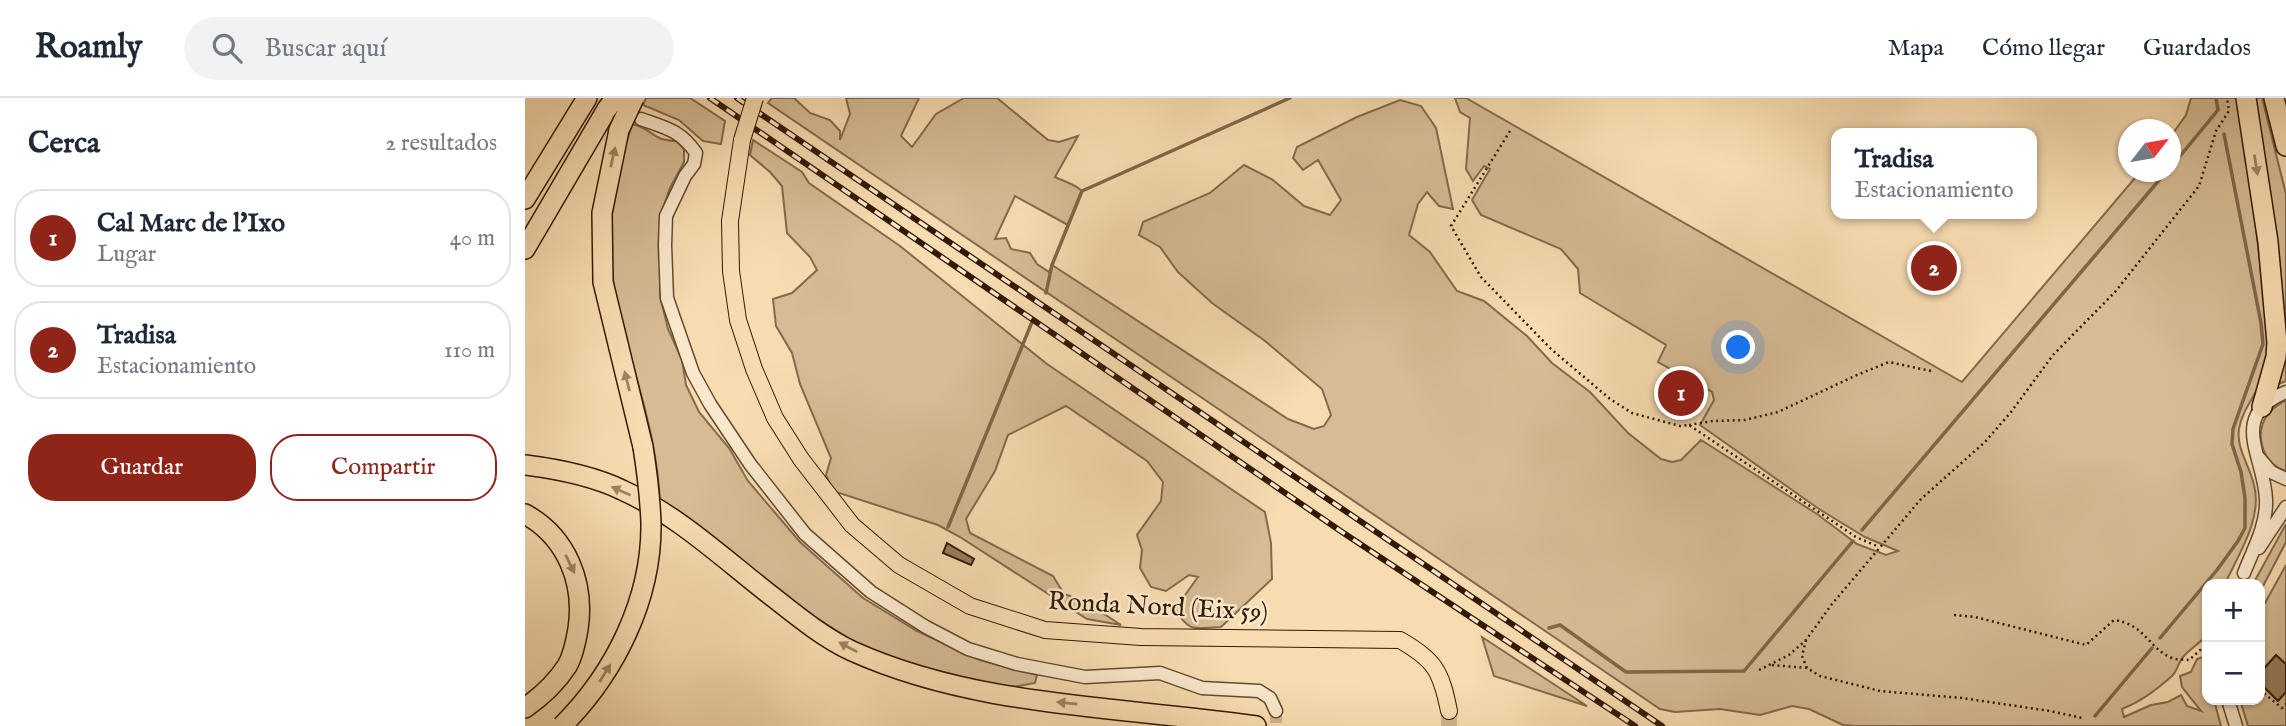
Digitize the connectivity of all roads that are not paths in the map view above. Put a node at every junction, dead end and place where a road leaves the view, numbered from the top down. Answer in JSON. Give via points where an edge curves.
{"nodes":[{"id":1,"x":587,"y":98,"type":"edge"},
{"id":2,"x":634,"y":98,"type":"edge"},
{"id":3,"x":755,"y":98,"type":"edge"},
{"id":4,"x":2245,"y":98,"type":"edge"},
{"id":5,"x":2274,"y":98,"type":"edge"},
{"id":6,"x":611,"y":104,"type":"edge"},
{"id":7,"x":641,"y":119,"type":"dead end"},
{"id":8,"x":2286,"y":146,"type":"edge"},
{"id":9,"x":548,"y":160,"type":"junction"},
{"id":10,"x":525,"y":191,"type":"edge"},
{"id":11,"x":525,"y":199,"type":"edge"},
{"id":12,"x":525,"y":249,"type":"edge"},
{"id":13,"x":2286,"y":392,"type":"edge"},
{"id":14,"x":2262,"y":407,"type":"junction"},
{"id":15,"x":2257,"y":455,"type":"junction"},
{"id":16,"x":525,"y":465,"type":"edge"},
{"id":17,"x":2286,"y":480,"type":"edge"},
{"id":18,"x":2286,"y":507,"type":"edge"},
{"id":19,"x":525,"y":514,"type":"edge"},
{"id":20,"x":2241,"y":579,"type":"edge"},
{"id":21,"x":2230,"y":705,"type":"edge"},
{"id":22,"x":525,"y":708,"type":"edge"},
{"id":23,"x":1276,"y":711,"type":"dead end"},
{"id":24,"x":1449,"y":711,"type":"tunnel mouth"},
{"id":25,"x":562,"y":726,"type":"edge"},
{"id":26,"x":1257,"y":726,"type":"edge"},
{"id":27,"x":2236,"y":726,"type":"edge"}],
"edges":[{"from":1,"to":9,"type":"highway"},
{"from":25,"to":2,"type":"highway","one_way":true,"bridge":true,"via":[[585,703],[627,633],[642,592],[651,525],[643,447],[603,282],[602,214],[619,130]]},
{"from":3,"to":24,"type":"main road","name":"Ronda Nord (Eix 59)","bridge":true,"via":[[742,140],[730,221],[738,320],[775,418],[852,525],[899,565],[970,606],[1045,630],[1399,640],[1423,653],[1435,668]]},
{"from":4,"to":14,"type":"highway","one_way":true,"via":[[2277,343]]},
{"from":5,"to":8,"type":"highway"},
{"from":6,"to":12,"type":"highway"},
{"from":7,"to":23,"type":"street","via":[[675,131],[695,153],[666,216],[665,245],[667,298],[693,373],[750,464],[805,534],[871,592],[968,649],[1085,677],[1160,673],[1202,688],[1259,691],[1271,698]]},
{"from":9,"to":10,"type":"highway"},
{"from":9,"to":11,"type":"highway"},
{"from":13,"to":14,"type":"street"},
{"from":14,"to":15,"type":"street","via":[[2252,432]]},
{"from":15,"to":17,"type":"street","via":[[2271,472]]},
{"from":15,"to":20,"type":"street","via":[[2266,500],[2260,534]]},
{"from":26,"to":16,"type":"highway","one_way":true,"via":[[1015,698],[911,673],[850,650],[799,617],[679,524],[622,490],[559,470]]},
{"from":18,"to":20,"type":"street"},
{"from":19,"to":22,"type":"highway","one_way":true,"via":[[549,531],[574,569],[580,612],[569,663],[551,687]]},
{"from":21,"to":27,"type":"street"}]}
